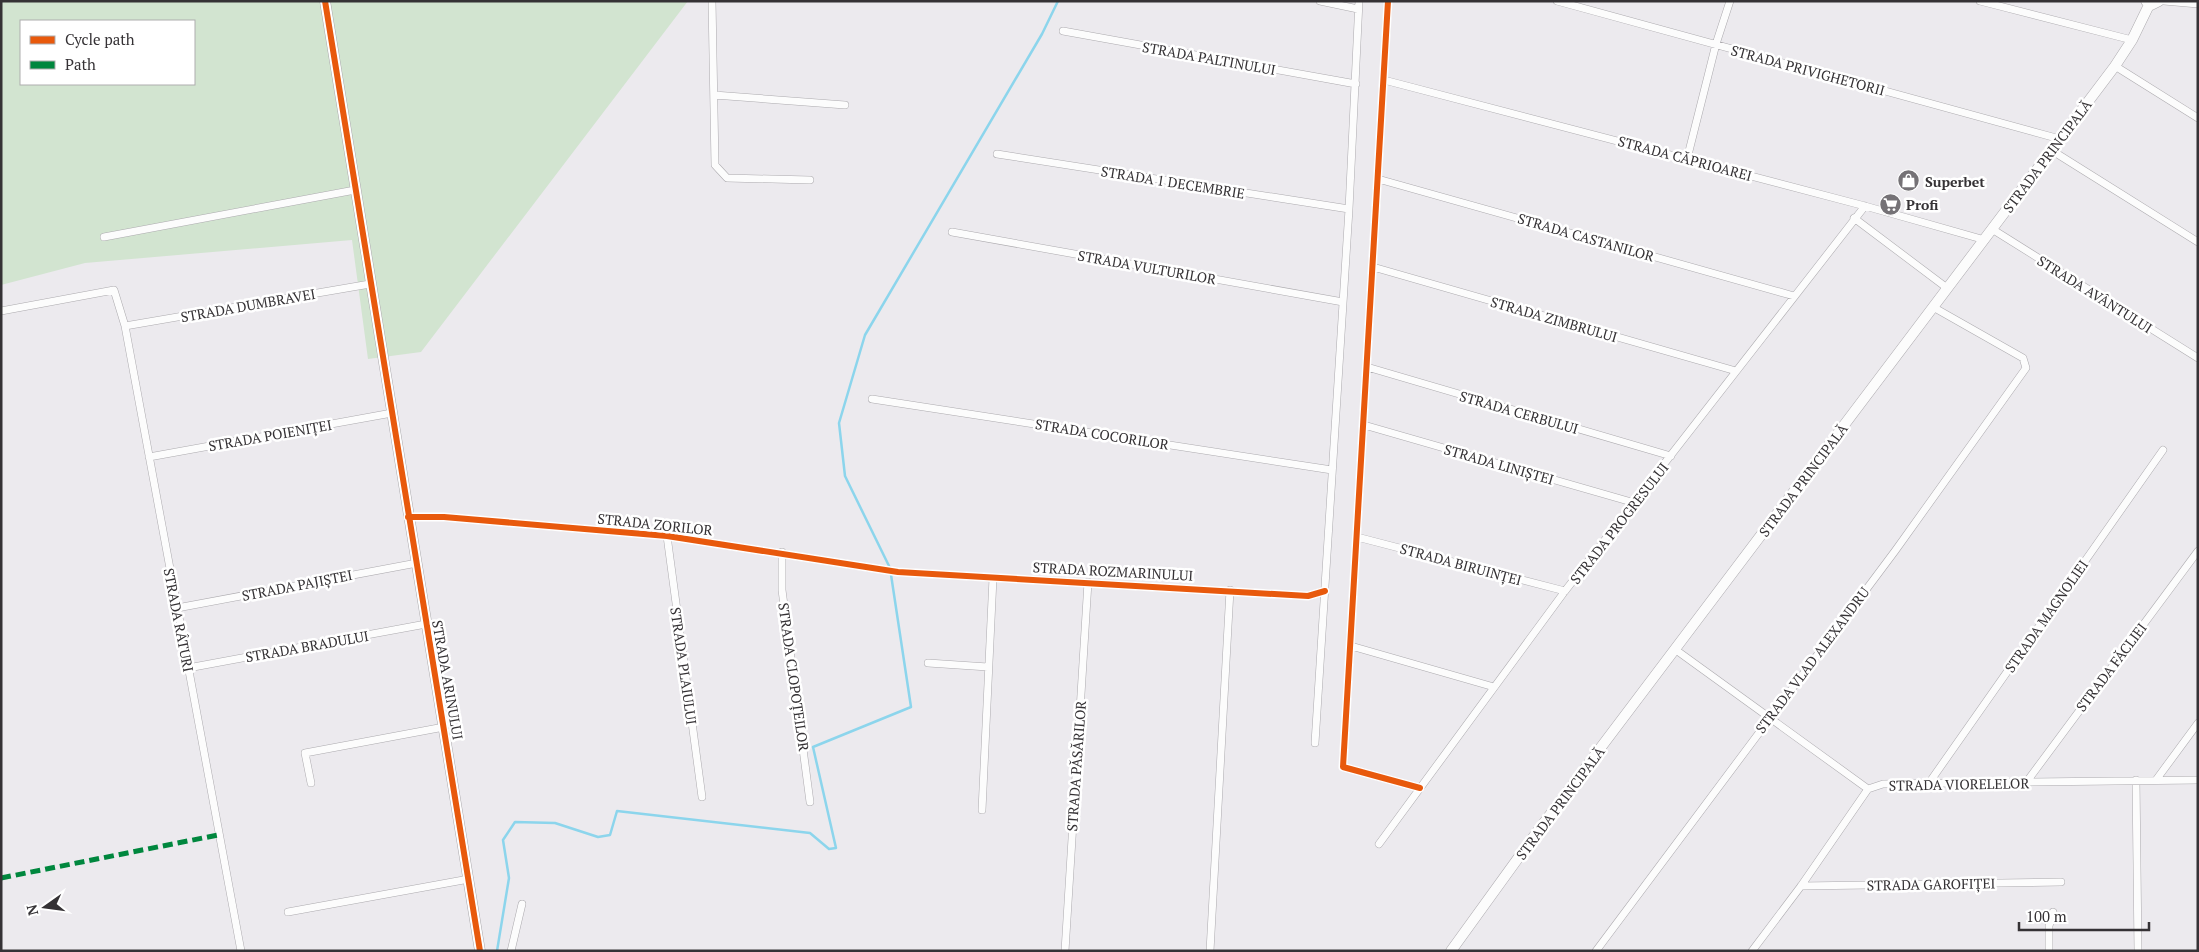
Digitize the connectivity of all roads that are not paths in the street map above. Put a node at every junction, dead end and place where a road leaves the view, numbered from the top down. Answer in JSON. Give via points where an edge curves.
{"nodes":[{"id":1,"x":325,"y":1,"type":"edge"},
{"id":2,"x":712,"y":1,"type":"edge"},
{"id":3,"x":1320,"y":1,"type":"edge"},
{"id":4,"x":1388,"y":1,"type":"edge"},
{"id":5,"x":1557,"y":1,"type":"edge"},
{"id":6,"x":1730,"y":1,"type":"edge"},
{"id":7,"x":1980,"y":1,"type":"edge"},
{"id":8,"x":2164,"y":1,"type":"edge"},
{"id":9,"x":2151,"y":2,"type":"edge"},
{"id":10,"x":2198,"y":4,"type":"edge"},
{"id":11,"x":1358,"y":5,"type":"edge"},
{"id":12,"x":1063,"y":31,"type":"dead end"},
{"id":13,"x":2132,"y":40,"type":"junction"},
{"id":14,"x":1716,"y":44,"type":"junction"},
{"id":15,"x":2116,"y":66,"type":"junction"},
{"id":16,"x":1384,"y":80,"type":"junction"},
{"id":17,"x":1356,"y":84,"type":"junction"},
{"id":18,"x":714,"y":94,"type":"junction"},
{"id":19,"x":844,"y":105,"type":"dead end"},
{"id":20,"x":2198,"y":118,"type":"edge"},
{"id":21,"x":2060,"y":138,"type":"junction"},
{"id":22,"x":2051,"y":150,"type":"junction"},
{"id":23,"x":997,"y":154,"type":"dead end"},
{"id":24,"x":1687,"y":159,"type":"junction"},
{"id":25,"x":1378,"y":179,"type":"junction"},
{"id":26,"x":810,"y":180,"type":"dead end"},
{"id":27,"x":355,"y":190,"type":"junction"},
{"id":28,"x":1865,"y":206,"type":"junction"},
{"id":29,"x":1349,"y":209,"type":"junction"},
{"id":30,"x":1854,"y":218,"type":"junction"},
{"id":31,"x":1992,"y":229,"type":"junction"},
{"id":32,"x":952,"y":232,"type":"dead end"},
{"id":33,"x":104,"y":237,"type":"dead end"},
{"id":34,"x":1985,"y":240,"type":"junction"},
{"id":35,"x":2198,"y":242,"type":"edge"},
{"id":36,"x":1373,"y":267,"type":"junction"},
{"id":37,"x":370,"y":284,"type":"junction"},
{"id":38,"x":1947,"y":288,"type":"junction"},
{"id":39,"x":1794,"y":296,"type":"junction"},
{"id":40,"x":1343,"y":302,"type":"junction"},
{"id":41,"x":1933,"y":307,"type":"junction"},
{"id":42,"x":1,"y":311,"type":"edge"},
{"id":43,"x":125,"y":326,"type":"junction"},
{"id":44,"x":2198,"y":358,"type":"edge"},
{"id":45,"x":1367,"y":367,"type":"junction"},
{"id":46,"x":1736,"y":371,"type":"junction"},
{"id":47,"x":872,"y":399,"type":"dead end"},
{"id":48,"x":392,"y":413,"type":"junction"},
{"id":49,"x":1364,"y":425,"type":"junction"},
{"id":50,"x":2163,"y":450,"type":"dead end"},
{"id":51,"x":1671,"y":456,"type":"junction"},
{"id":52,"x":149,"y":457,"type":"junction"},
{"id":53,"x":1332,"y":470,"type":"junction"},
{"id":54,"x":1635,"y":502,"type":"junction"},
{"id":55,"x":408,"y":517,"type":"junction"},
{"id":56,"x":667,"y":536,"type":"junction"},
{"id":57,"x":1356,"y":537,"type":"junction"},
{"id":58,"x":2198,"y":551,"type":"edge"},
{"id":59,"x":782,"y":552,"type":"junction"},
{"id":60,"x":417,"y":563,"type":"junction"},
{"id":61,"x":898,"y":572,"type":"joint"},
{"id":62,"x":993,"y":578,"type":"junction"},
{"id":63,"x":1088,"y":582,"type":"junction"},
{"id":64,"x":1230,"y":590,"type":"junction"},
{"id":65,"x":1325,"y":591,"type":"junction"},
{"id":66,"x":1566,"y":591,"type":"junction"},
{"id":67,"x":177,"y":608,"type":"junction"},
{"id":68,"x":426,"y":624,"type":"junction"},
{"id":69,"x":1351,"y":646,"type":"junction"},
{"id":70,"x":1676,"y":650,"type":"junction"},
{"id":71,"x":928,"y":663,"type":"dead end"},
{"id":72,"x":988,"y":667,"type":"junction"},
{"id":73,"x":188,"y":668,"type":"junction"},
{"id":74,"x":1494,"y":687,"type":"junction"},
{"id":75,"x":1768,"y":718,"type":"junction"},
{"id":76,"x":2198,"y":723,"type":"edge"},
{"id":77,"x":444,"y":727,"type":"junction"},
{"id":78,"x":1315,"y":743,"type":"dead end"},
{"id":79,"x":2136,"y":780,"type":"junction"},
{"id":80,"x":2156,"y":780,"type":"junction"},
{"id":81,"x":2198,"y":780,"type":"edge"},
{"id":82,"x":311,"y":783,"type":"dead end"},
{"id":83,"x":1929,"y":783,"type":"junction"},
{"id":84,"x":2025,"y":784,"type":"junction"},
{"id":85,"x":1420,"y":788,"type":"junction"},
{"id":86,"x":1868,"y":789,"type":"junction"},
{"id":87,"x":702,"y":797,"type":"dead end"},
{"id":88,"x":810,"y":802,"type":"dead end"},
{"id":89,"x":982,"y":810,"type":"dead end"},
{"id":90,"x":1379,"y":844,"type":"dead end"},
{"id":91,"x":469,"y":879,"type":"junction"},
{"id":92,"x":2061,"y":882,"type":"dead end"},
{"id":93,"x":1801,"y":886,"type":"junction"},
{"id":94,"x":522,"y":904,"type":"dead end"},
{"id":95,"x":288,"y":912,"type":"dead end"},
{"id":96,"x":2052,"y":912,"type":"dead end"},
{"id":97,"x":241,"y":951,"type":"edge"},
{"id":98,"x":480,"y":951,"type":"edge"},
{"id":99,"x":510,"y":951,"type":"edge"},
{"id":100,"x":1065,"y":951,"type":"edge"},
{"id":101,"x":1210,"y":951,"type":"edge"},
{"id":102,"x":1450,"y":951,"type":"edge"},
{"id":103,"x":1596,"y":951,"type":"edge"},
{"id":104,"x":1752,"y":951,"type":"edge"},
{"id":105,"x":2049,"y":951,"type":"edge"},
{"id":106,"x":2138,"y":951,"type":"edge"}],
"edges":[{"from":1,"to":27,"type":"main road","name":"STRADA ARINULUI"},
{"from":2,"to":18,"type":"street"},
{"from":3,"to":11,"type":"street"},
{"from":4,"to":16,"type":"street"},
{"from":5,"to":14,"type":"street","name":"STRADA PRIVIGHETORII"},
{"from":6,"to":14,"type":"street"},
{"from":7,"to":13,"type":"street"},
{"from":8,"to":10,"type":"street"},
{"from":9,"to":13,"type":"main road","name":"STRADA PRINCIPALĂ"},
{"from":11,"to":17,"type":"street"},
{"from":12,"to":17,"type":"street","name":"STRADA PALTINULUI"},
{"from":13,"to":15,"type":"main road","name":"STRADA PRINCIPALĂ"},
{"from":14,"to":21,"type":"street","name":"STRADA PRIVIGHETORII"},
{"from":14,"to":24,"type":"street"},
{"from":15,"to":20,"type":"street"},
{"from":15,"to":21,"type":"main road","name":"STRADA PRINCIPALĂ"},
{"from":16,"to":24,"type":"street","name":"STRADA CĂPRIOAREI"},
{"from":16,"to":25,"type":"street"},
{"from":17,"to":29,"type":"street"},
{"from":18,"to":19,"type":"street"},
{"from":18,"to":26,"type":"street","via":[[715,165],[723,175],[728,178]]},
{"from":21,"to":22,"type":"main road","name":"STRADA PRINCIPALĂ"},
{"from":22,"to":31,"type":"main road","name":"STRADA PRINCIPALĂ"},
{"from":22,"to":35,"type":"street"},
{"from":23,"to":29,"type":"street","name":"STRADA 1 DECEMBRIE"},
{"from":24,"to":28,"type":"street","name":"STRADA CĂPRIOAREI"},
{"from":25,"to":36,"type":"street"},
{"from":25,"to":39,"type":"street","name":"STRADA CASTANILOR"},
{"from":27,"to":33,"type":"street"},
{"from":27,"to":37,"type":"main road","name":"STRADA ARINULUI"},
{"from":28,"to":30,"type":"street","name":"STRADA PROGRESULUI"},
{"from":28,"to":34,"type":"street","name":"STRADA CĂPRIOAREI"},
{"from":29,"to":40,"type":"street"},
{"from":30,"to":38,"type":"street"},
{"from":30,"to":39,"type":"street","name":"STRADA PROGRESULUI"},
{"from":31,"to":34,"type":"main road","name":"STRADA PRINCIPALĂ"},
{"from":31,"to":44,"type":"street","name":"STRADA AVÂNTULUI"},
{"from":32,"to":40,"type":"street","name":"STRADA VULTURILOR"},
{"from":34,"to":38,"type":"main road","name":"STRADA PRINCIPALĂ"},
{"from":36,"to":45,"type":"street"},
{"from":36,"to":46,"type":"street","name":"STRADA ZIMBRULUI"},
{"from":37,"to":43,"type":"street","name":"STRADA DUMBRAVEI"},
{"from":37,"to":48,"type":"main road","name":"STRADA ARINULUI"},
{"from":38,"to":41,"type":"main road","name":"STRADA PRINCIPALĂ"},
{"from":39,"to":46,"type":"street","name":"STRADA PROGRESULUI"},
{"from":40,"to":53,"type":"street"},
{"from":41,"to":70,"type":"main road","name":"STRADA PRINCIPALĂ"},
{"from":41,"to":75,"type":"street","name":"STRADA VLAD ALEXANDRU","via":[[2023,358],[2026,368],[1895,551]]},
{"from":42,"to":43,"type":"street","name":"STRADA RÂTURI","via":[[114,290]]},
{"from":43,"to":52,"type":"street","name":"STRADA RÂTURI"},
{"from":45,"to":49,"type":"street"},
{"from":45,"to":51,"type":"street","name":"STRADA CERBULUI"},
{"from":46,"to":51,"type":"street","name":"STRADA PROGRESULUI"},
{"from":47,"to":53,"type":"street","name":"STRADA COCORILOR"},
{"from":48,"to":52,"type":"street","name":"STRADA POIENIȚEI"},
{"from":48,"to":55,"type":"main road","name":"STRADA ARINULUI"},
{"from":49,"to":54,"type":"street","name":"STRADA LINIȘTEI"},
{"from":49,"to":57,"type":"street"},
{"from":50,"to":83,"type":"street","name":"STRADA MAGNOLIEI"},
{"from":51,"to":54,"type":"street","name":"STRADA PROGRESULUI"},
{"from":52,"to":67,"type":"street","name":"STRADA RÂTURI"},
{"from":53,"to":65,"type":"street"},
{"from":54,"to":66,"type":"street","name":"STRADA PROGRESULUI"},
{"from":55,"to":56,"type":"street","name":"STRADA ZORILOR","via":[[444,517]]},
{"from":55,"to":60,"type":"main road","name":"STRADA ARINULUI"},
{"from":56,"to":59,"type":"street","name":"STRADA ZORILOR"},
{"from":56,"to":87,"type":"street","name":"STRADA PLAIULUI"},
{"from":57,"to":66,"type":"street","name":"STRADA BIRUINȚEI"},
{"from":57,"to":69,"type":"street"},
{"from":58,"to":84,"type":"street","name":"STRADA FĂCLIEI"},
{"from":59,"to":61,"type":"street","name":"STRADA ZORILOR"},
{"from":59,"to":88,"type":"street","name":"STRADA CLOPOȚEILOR","via":[[782,590]]},
{"from":60,"to":67,"type":"street","name":"STRADA PAJIȘTEI"},
{"from":60,"to":68,"type":"main road","name":"STRADA ARINULUI"},
{"from":61,"to":62,"type":"street","name":"STRADA ROZMARINULUI"},
{"from":62,"to":63,"type":"street","name":"STRADA ROZMARINULUI"},
{"from":62,"to":72,"type":"street"},
{"from":63,"to":64,"type":"street","name":"STRADA ROZMARINULUI"},
{"from":63,"to":100,"type":"street","name":"STRADA PĂSĂRILOR"},
{"from":64,"to":65,"type":"street","name":"STRADA ROZMARINULUI","via":[[1308,596]]},
{"from":64,"to":101,"type":"street"},
{"from":65,"to":78,"type":"street"},
{"from":66,"to":74,"type":"street","name":"STRADA PROGRESULUI"},
{"from":67,"to":73,"type":"street","name":"STRADA RÂTURI"},
{"from":68,"to":73,"type":"street","name":"STRADA BRADULUI"},
{"from":68,"to":77,"type":"main road","name":"STRADA ARINULUI"},
{"from":69,"to":74,"type":"street"},
{"from":69,"to":85,"type":"street","via":[[1343,767]]},
{"from":70,"to":75,"type":"street","name":"STRADA VIORELELOR"},
{"from":70,"to":102,"type":"main road","name":"STRADA PRINCIPALĂ"},
{"from":71,"to":72,"type":"street"},
{"from":72,"to":89,"type":"street"},
{"from":73,"to":97,"type":"street","name":"STRADA RÂTURI"},
{"from":74,"to":85,"type":"street","name":"STRADA PROGRESULUI"},
{"from":75,"to":86,"type":"street","name":"STRADA VIORELELOR"},
{"from":75,"to":103,"type":"street","name":"STRADA VLAD ALEXANDRU"},
{"from":76,"to":80,"type":"street"},
{"from":77,"to":82,"type":"street","name":"STRADA ARINULUI","via":[[305,753]]},
{"from":77,"to":91,"type":"main road","name":"STRADA ARINULUI"},
{"from":79,"to":80,"type":"street","name":"STRADA VIORELELOR"},
{"from":79,"to":84,"type":"street","name":"STRADA VIORELELOR"},
{"from":79,"to":106,"type":"street"},
{"from":80,"to":81,"type":"street","name":"STRADA VIORELELOR"},
{"from":83,"to":84,"type":"street","name":"STRADA VIORELELOR"},
{"from":83,"to":86,"type":"street","name":"STRADA VIORELELOR","via":[[1883,784]]},
{"from":85,"to":90,"type":"street","name":"STRADA PROGRESULUI"},
{"from":86,"to":93,"type":"street"},
{"from":91,"to":95,"type":"street"},
{"from":91,"to":98,"type":"main road","name":"STRADA ARINULUI"},
{"from":92,"to":93,"type":"street","name":"STRADA GAROFIȚEI"},
{"from":93,"to":104,"type":"street"},
{"from":94,"to":99,"type":"street"},
{"from":96,"to":105,"type":"street"}]}
